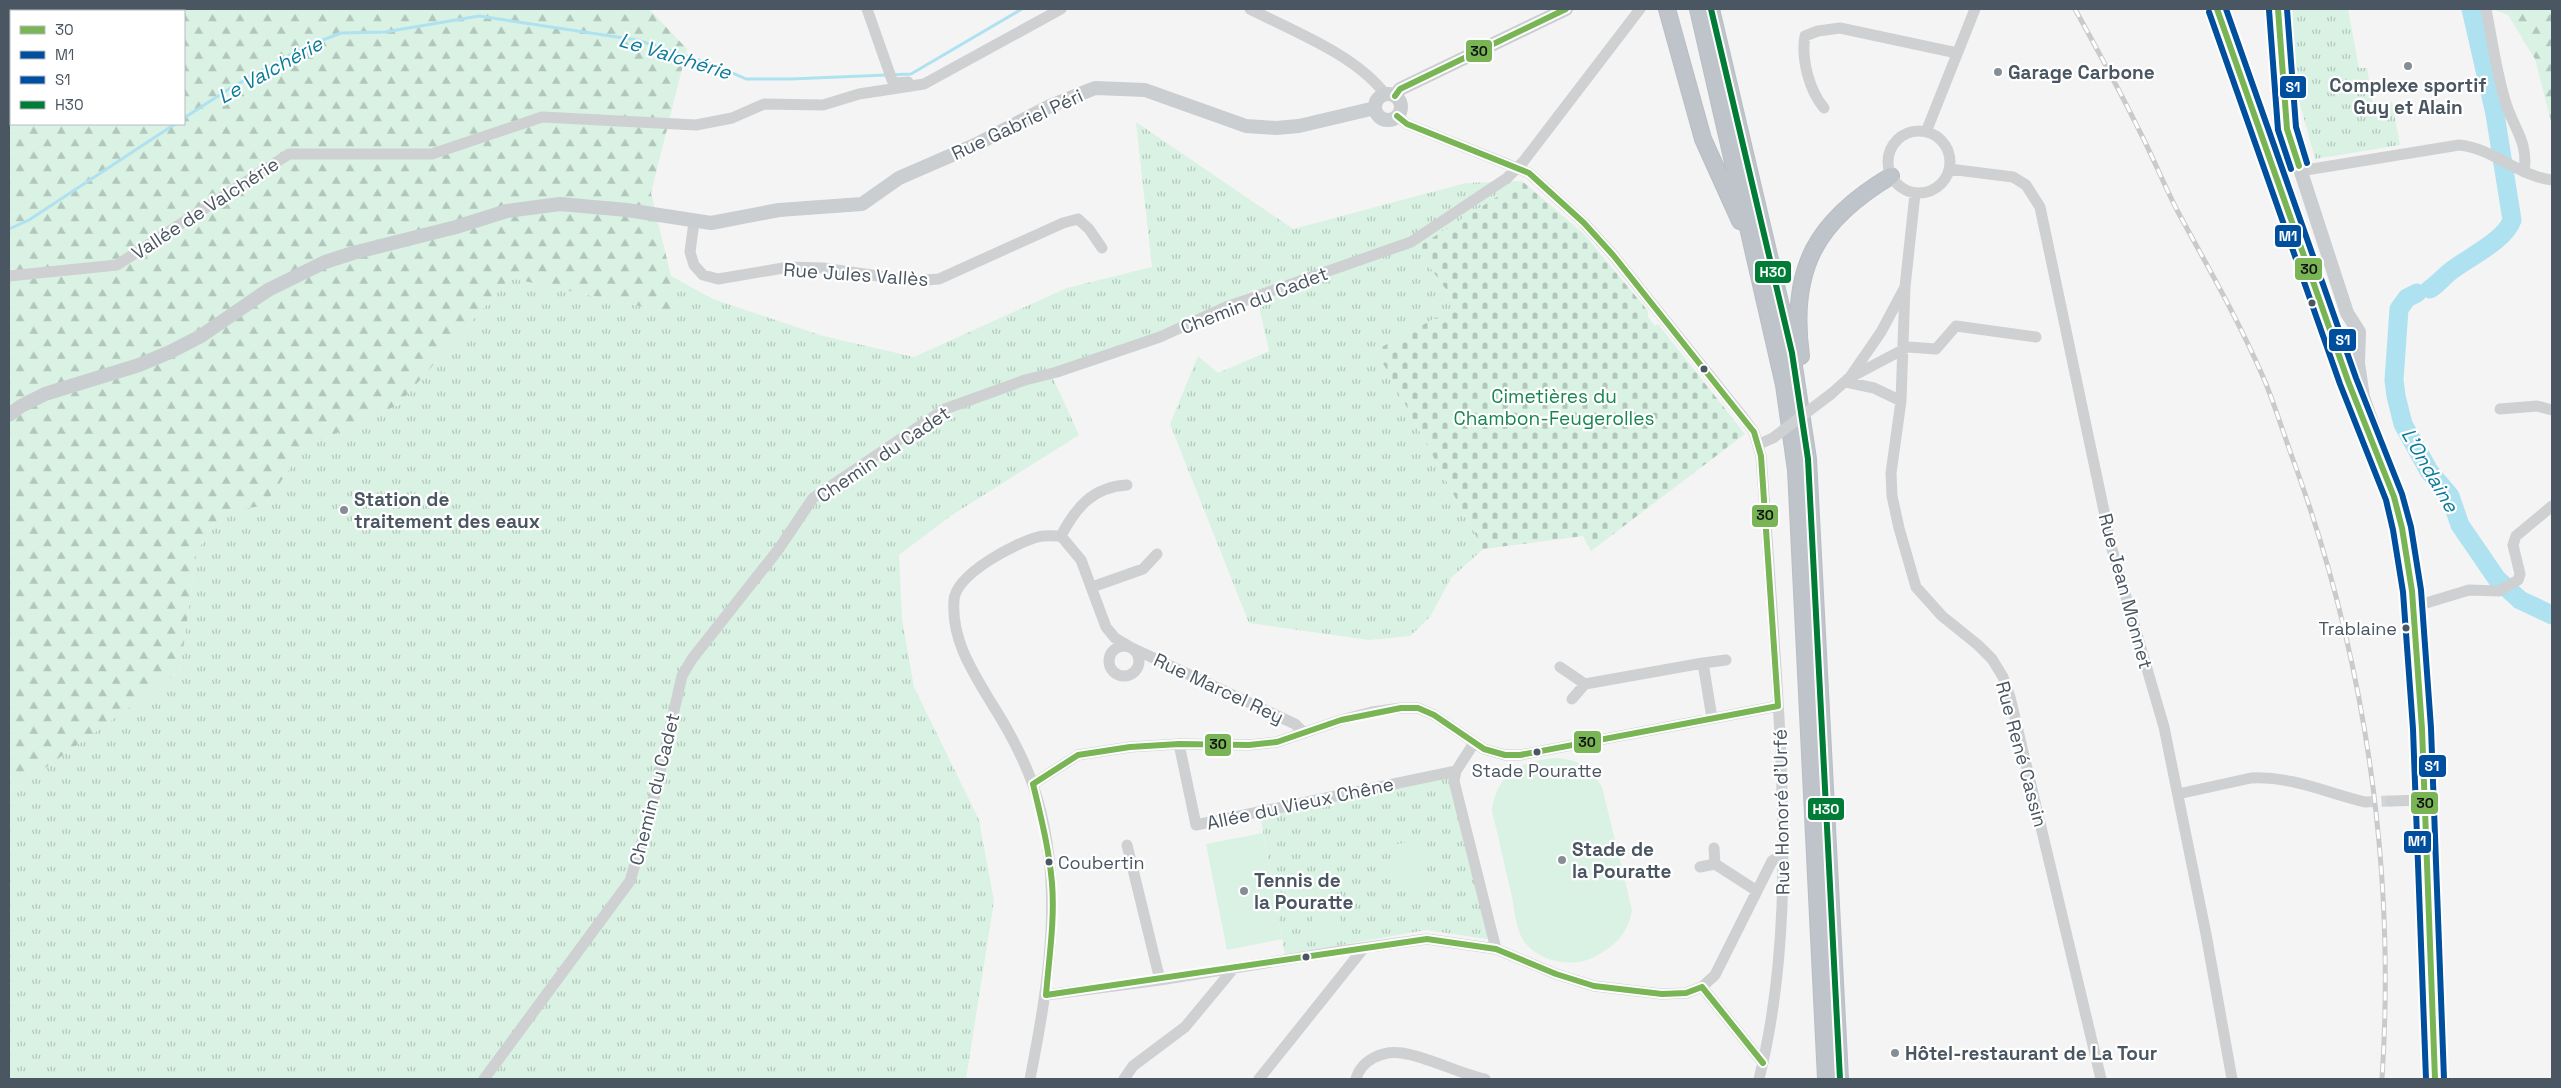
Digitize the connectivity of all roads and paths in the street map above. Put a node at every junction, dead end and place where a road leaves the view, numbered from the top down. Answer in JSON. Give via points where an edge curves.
{"nodes":[{"id":1,"x":867,"y":9,"type":"edge"},
{"id":2,"x":1061,"y":9,"type":"edge"},
{"id":3,"x":1250,"y":9,"type":"edge"},
{"id":4,"x":1566,"y":9,"type":"edge"},
{"id":5,"x":1640,"y":9,"type":"edge"},
{"id":6,"x":1667,"y":9,"type":"edge"},
{"id":7,"x":1698,"y":9,"type":"edge"},
{"id":8,"x":1711,"y":9,"type":"edge"},
{"id":9,"x":1975,"y":9,"type":"edge"},
{"id":10,"x":2217,"y":9,"type":"edge"},
{"id":11,"x":2278,"y":9,"type":"edge"},
{"id":12,"x":2486,"y":9,"type":"edge"},
{"id":13,"x":1957,"y":53,"type":"junction"},
{"id":14,"x":957,"y":65,"type":"junction"},
{"id":15,"x":1390,"y":95,"type":"junction"},
{"id":16,"x":1375,"y":108,"type":"junction"},
{"id":17,"x":1824,"y":108,"type":"dead end"},
{"id":18,"x":1397,"y":116,"type":"junction"},
{"id":19,"x":1926,"y":132,"type":"junction"},
{"id":20,"x":1516,"y":167,"type":"junction"},
{"id":21,"x":1950,"y":169,"type":"junction"},
{"id":22,"x":2519,"y":170,"type":"junction"},
{"id":23,"x":2300,"y":171,"type":"junction"},
{"id":24,"x":1891,"y":176,"type":"junction"},
{"id":25,"x":2552,"y":180,"type":"edge"},
{"id":26,"x":1915,"y":194,"type":"junction"},
{"id":27,"x":694,"y":222,"type":"junction"},
{"id":28,"x":1102,"y":248,"type":"dead end"},
{"id":29,"x":1755,"y":255,"type":"junction"},
{"id":30,"x":9,"y":276,"type":"edge"},
{"id":31,"x":1905,"y":287,"type":"junction"},
{"id":32,"x":2036,"y":337,"type":"dead end"},
{"id":33,"x":2359,"y":338,"type":"junction"},
{"id":34,"x":2335,"y":342,"type":"junction"},
{"id":35,"x":1902,"y":350,"type":"junction"},
{"id":36,"x":1848,"y":380,"type":"junction"},
{"id":37,"x":1902,"y":401,"type":"junction"},
{"id":38,"x":2500,"y":409,"type":"dead end"},
{"id":39,"x":2552,"y":410,"type":"edge"},
{"id":40,"x":9,"y":415,"type":"edge"},
{"id":41,"x":1759,"y":444,"type":"junction"},
{"id":42,"x":1127,"y":485,"type":"dead end"},
{"id":43,"x":2394,"y":497,"type":"junction"},
{"id":44,"x":2552,"y":506,"type":"edge"},
{"id":45,"x":1812,"y":524,"type":"junction"},
{"id":46,"x":1061,"y":536,"type":"junction"},
{"id":47,"x":1157,"y":554,"type":"dead end"},
{"id":48,"x":1092,"y":587,"type":"junction"},
{"id":49,"x":2413,"y":607,"type":"junction"},
{"id":50,"x":1726,"y":660,"type":"dead end"},
{"id":51,"x":1703,"y":663,"type":"junction"},
{"id":52,"x":1560,"y":667,"type":"dead end"},
{"id":53,"x":1585,"y":684,"type":"junction"},
{"id":54,"x":1572,"y":699,"type":"dead end"},
{"id":55,"x":1778,"y":706,"type":"junction"},
{"id":56,"x":1712,"y":718,"type":"junction"},
{"id":57,"x":1304,"y":733,"type":"junction"},
{"id":58,"x":1474,"y":743,"type":"junction"},
{"id":59,"x":1179,"y":744,"type":"junction"},
{"id":60,"x":1456,"y":772,"type":"junction"},
{"id":61,"x":1033,"y":784,"type":"junction"},
{"id":62,"x":2178,"y":794,"type":"junction"},
{"id":63,"x":2424,"y":800,"type":"junction"},
{"id":64,"x":2391,"y":801,"type":"tunnel mouth"},
{"id":65,"x":2366,"y":802,"type":"tunnel mouth"},
{"id":66,"x":1127,"y":845,"type":"dead end"},
{"id":67,"x":1714,"y":848,"type":"dead end"},
{"id":68,"x":1783,"y":854,"type":"junction"},
{"id":69,"x":1715,"y":864,"type":"junction"},
{"id":70,"x":1700,"y":867,"type":"dead end"},
{"id":71,"x":1757,"y":891,"type":"junction"},
{"id":72,"x":1496,"y":948,"type":"junction"},
{"id":73,"x":1363,"y":949,"type":"junction"},
{"id":74,"x":1234,"y":968,"type":"junction"},
{"id":75,"x":1160,"y":980,"type":"junction"},
{"id":76,"x":1835,"y":986,"type":"junction"},
{"id":77,"x":1702,"y":987,"type":"junction"},
{"id":78,"x":1046,"y":995,"type":"junction"},
{"id":79,"x":1763,"y":1063,"type":"junction"},
{"id":80,"x":484,"y":1079,"type":"edge"},
{"id":81,"x":1030,"y":1079,"type":"edge"},
{"id":82,"x":1124,"y":1079,"type":"edge"},
{"id":83,"x":1259,"y":1079,"type":"edge"},
{"id":84,"x":1356,"y":1079,"type":"edge"},
{"id":85,"x":1484,"y":1079,"type":"edge"},
{"id":86,"x":1760,"y":1079,"type":"edge"},
{"id":87,"x":1826,"y":1079,"type":"edge"},
{"id":88,"x":1840,"y":1079,"type":"edge"},
{"id":89,"x":1848,"y":1079,"type":"edge"},
{"id":90,"x":2101,"y":1079,"type":"edge"},
{"id":91,"x":2232,"y":1079,"type":"edge"},
{"id":92,"x":2434,"y":1079,"type":"edge"}],
"edges":[{"from":1,"to":14,"type":"street","via":[[895,83],[908,82]]},
{"from":2,"to":14,"type":"street","name":"Vallée de Valchérie"},
{"from":3,"to":15,"type":"street","via":[[1329,48]]},
{"from":4,"to":15,"type":"main road"},
{"from":5,"to":20,"type":"street","name":"Chemin du Cadet"},
{"from":6,"to":29,"type":"highway","via":[[1702,139]]},
{"from":7,"to":29,"type":"highway"},
{"from":8,"to":45,"type":"highway","via":[[1792,354],[1808,459]]},
{"from":9,"to":13,"type":"street"},
{"from":10,"to":34,"type":"main road"},
{"from":11,"to":23,"type":"main road","via":[[2287,129]]},
{"from":12,"to":22,"type":"street","via":[[2506,104],[2526,154]]},
{"from":13,"to":17,"type":"street","via":[[1840,28],[1805,36],[1803,49],[1814,97]]},
{"from":13,"to":19,"type":"street"},
{"from":14,"to":30,"type":"street","name":"Vallée de Valchérie","via":[[924,84],[894,91],[859,94],[823,105],[764,104],[732,118],[696,124],[542,117],[432,154],[288,154],[117,265]]},
{"from":15,"to":16,"type":"main road","via":[[1376,101]]},
{"from":15,"to":18,"type":"main road","via":[[1401,105]]},
{"from":16,"to":18,"type":"main road","via":[[1384,120]]},
{"from":16,"to":27,"type":"main road","name":"Rue Gabriel Péri","via":[[1299,126],[1246,126],[1145,90],[1095,88],[899,178],[862,204],[802,207],[711,223]]},
{"from":18,"to":20,"type":"street","name":"Rue Honoré d'Urfé","via":[[1407,124]]},
{"from":19,"to":21,"type":"street","via":[[1945,146]]},
{"from":19,"to":24,"type":"street","via":[[1907,134],[1892,147],[1888,166]]},
{"from":20,"to":41,"type":"street","name":"Rue Honoré d'Urfé","via":[[1529,173],[1613,255],[1742,416]]},
{"from":20,"to":80,"type":"street","name":"Chemin du Cadet","via":[[1507,178],[1411,242],[1226,307],[1160,337],[946,409],[813,498],[778,550],[682,676],[650,815],[630,881]]},
{"from":21,"to":26,"type":"street","via":[[1941,185]]},
{"from":21,"to":62,"type":"street","name":"Rue Jean Monnet","via":[[2013,177],[2026,185],[2040,207],[2112,549],[2164,727]]},
{"from":22,"to":23,"type":"street","via":[[2468,146],[2453,145]]},
{"from":22,"to":25,"type":"street"},
{"from":23,"to":33,"type":"main road","via":[[2346,313],[2359,332]]},
{"from":24,"to":26,"type":"street","via":[[1897,185]]},
{"from":24,"to":45,"type":"highway","via":[[1862,193],[1831,223],[1817,242],[1801,285],[1799,340],[1814,436]]},
{"from":26,"to":31,"type":"street","name":"Rue René Cassin"},
{"from":27,"to":28,"type":"street","name":"Rue Jules Vallès","via":[[690,252],[694,265],[703,275],[718,279],[789,267],[823,268],[913,281],[939,279],[1078,219]]},
{"from":27,"to":40,"type":"main road","name":"Rue Gabriel Péri","via":[[627,210],[560,204],[507,211],[456,228],[353,252],[295,275],[201,336],[170,352],[45,394]]},
{"from":29,"to":87,"type":"highway","via":[[1784,385],[1796,470]]},
{"from":31,"to":35,"type":"street","name":"Rue René Cassin"},
{"from":31,"to":36,"type":"street"},
{"from":32,"to":35,"type":"street","via":[[1956,326],[1936,349],[1908,347]]},
{"from":33,"to":34,"type":"main road","via":[[2345,346]]},
{"from":33,"to":43,"type":"main road","via":[[2358,363],[2363,397],[2383,450]]},
{"from":34,"to":43,"type":"main road"},
{"from":35,"to":36,"type":"street"},
{"from":35,"to":37,"type":"street","name":"Rue René Cassin"},
{"from":36,"to":37,"type":"street"},
{"from":36,"to":41,"type":"street","bridge":true,"via":[[1773,438]]},
{"from":37,"to":90,"type":"street","name":"Rue René Cassin","via":[[1891,473],[1894,504],[1911,570],[1916,587],[1931,606],[1978,645],[2003,677],[2047,846]]},
{"from":38,"to":39,"type":"street","via":[[2536,406]]},
{"from":41,"to":55,"type":"street","name":"Rue Honoré d'Urfé"},
{"from":42,"to":46,"type":"street","via":[[1109,486],[1094,494],[1078,508]]},
{"from":43,"to":49,"type":"main road"},
{"from":44,"to":49,"type":"street","via":[[2516,536],[2513,545],[2520,574],[2518,580],[2499,591],[2469,590]]},
{"from":45,"to":76,"type":"highway"},
{"from":46,"to":48,"type":"street","name":"Rue Marcel Rey","via":[[1081,560]]},
{"from":46,"to":61,"type":"street","via":[[1038,537],[1003,553],[966,577],[954,598],[962,652],[1008,730]]},
{"from":47,"to":48,"type":"street","via":[[1143,569]]},
{"from":48,"to":57,"type":"street","name":"Rue Marcel Rey","via":[[1106,627],[1115,638],[1295,724]]},
{"from":49,"to":63,"type":"main road"},
{"from":50,"to":51,"type":"street"},
{"from":51,"to":53,"type":"street"},
{"from":51,"to":56,"type":"street"},
{"from":52,"to":53,"type":"street"},
{"from":53,"to":54,"type":"street"},
{"from":55,"to":56,"type":"street"},
{"from":55,"to":68,"type":"street","name":"Rue Honoré d'Urfé"},
{"from":56,"to":58,"type":"street","via":[[1520,755],[1494,753]]},
{"from":57,"to":58,"type":"street","via":[[1372,712],[1418,708],[1434,715]]},
{"from":57,"to":59,"type":"street","via":[[1278,742],[1249,745]]},
{"from":58,"to":60,"type":"street"},
{"from":59,"to":60,"type":"street","name":"Allée du Vieux Chêne","via":[[1196,825]]},
{"from":59,"to":61,"type":"street","via":[[1130,746],[1078,755]]},
{"from":60,"to":72,"type":"street","via":[[1454,781]]},
{"from":61,"to":78,"type":"street","via":[[1052,884]]},
{"from":62,"to":65,"type":"street","via":[[2263,777],[2297,782]]},
{"from":62,"to":91,"type":"street","name":"Rue Jean Monnet"},
{"from":63,"to":64,"type":"street"},
{"from":63,"to":92,"type":"main road"},
{"from":66,"to":75,"type":"street"},
{"from":67,"to":69,"type":"street"},
{"from":68,"to":71,"type":"street","via":[[1772,861]]},
{"from":68,"to":79,"type":"street","name":"Rue Honoré d'Urfé","via":[[1780,964]]},
{"from":69,"to":70,"type":"street"},
{"from":69,"to":71,"type":"street"},
{"from":71,"to":77,"type":"street","via":[[1726,956],[1715,975]]},
{"from":72,"to":73,"type":"street","via":[[1427,939]]},
{"from":72,"to":77,"type":"street","via":[[1556,974],[1594,986],[1662,994],[1686,994]]},
{"from":73,"to":74,"type":"street"},
{"from":73,"to":83,"type":"street"},
{"from":74,"to":75,"type":"street"},
{"from":74,"to":82,"type":"street","via":[[1185,1027],[1133,1066]]},
{"from":75,"to":78,"type":"street"},
{"from":76,"to":88,"type":"highway"},
{"from":76,"to":89,"type":"highway"},
{"from":77,"to":79,"type":"street"},
{"from":78,"to":81,"type":"street"},
{"from":79,"to":86,"type":"street","name":"Rue Honoré d'Urfé"},
{"from":84,"to":85,"type":"street","via":[[1359,1070],[1373,1056],[1401,1052]]}]}
